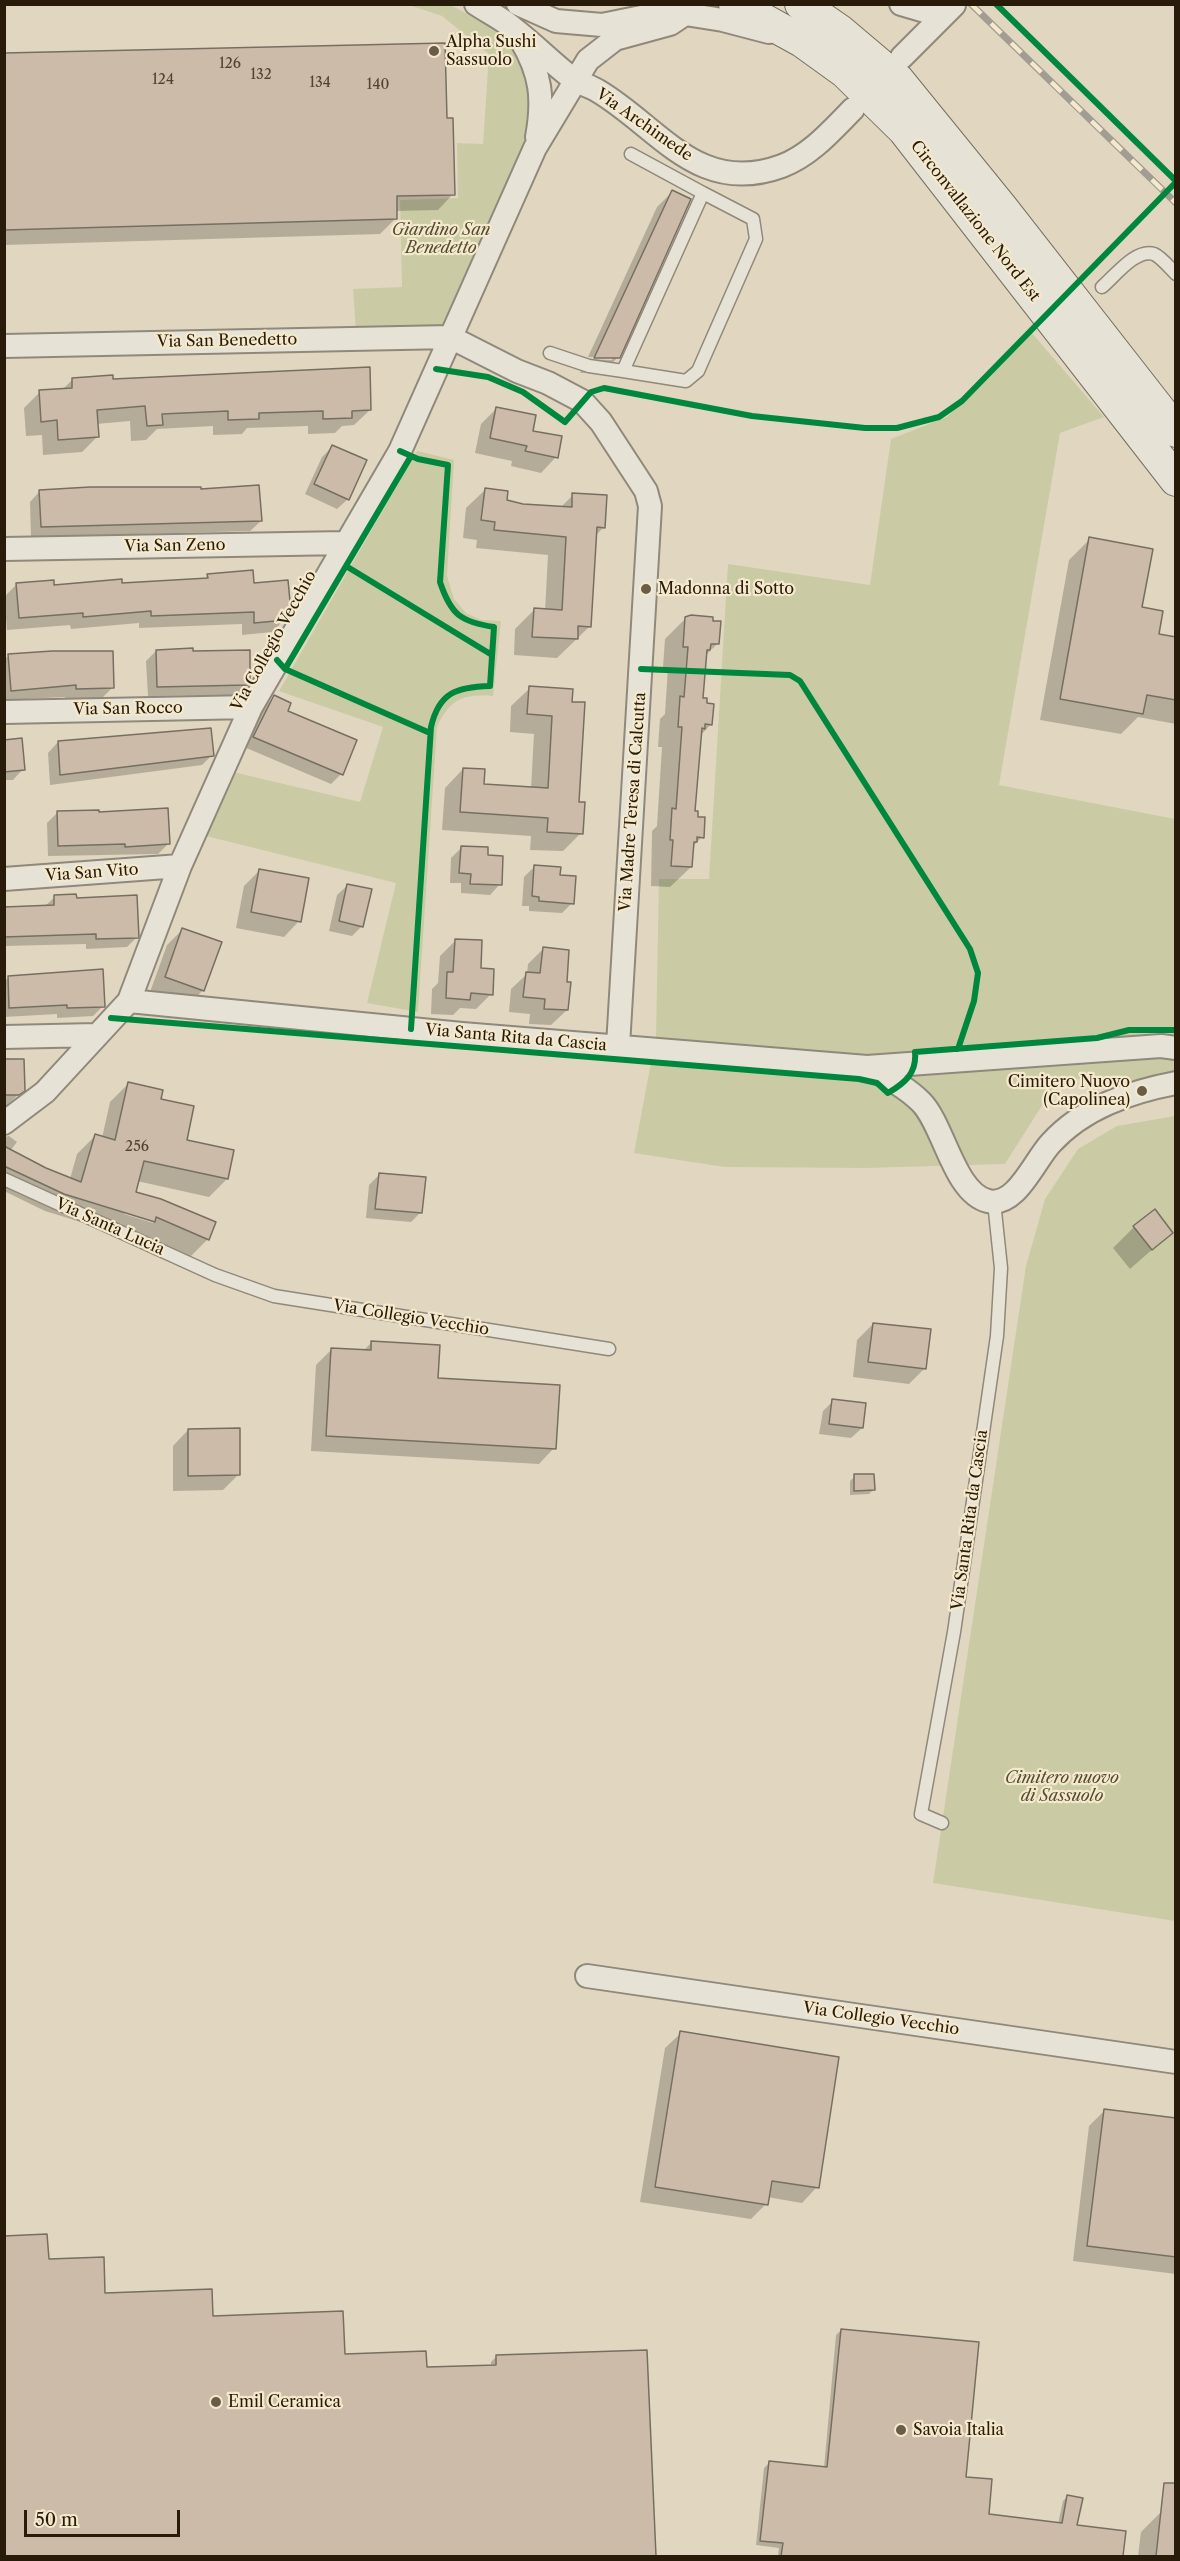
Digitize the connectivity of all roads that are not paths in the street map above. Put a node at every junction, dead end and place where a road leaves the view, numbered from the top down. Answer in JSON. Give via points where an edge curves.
{"nodes":[{"id":1,"x":476,"y":4,"type":"edge"},
{"id":2,"x":518,"y":4,"type":"edge"},
{"id":3,"x":735,"y":4,"type":"edge"},
{"id":4,"x":801,"y":4,"type":"edge"},
{"id":5,"x":901,"y":4,"type":"edge"},
{"id":6,"x":948,"y":11,"type":"edge"},
{"id":7,"x":685,"y":14,"type":"junction"},
{"id":8,"x":513,"y":27,"type":"junction"},
{"id":9,"x":802,"y":41,"type":"junction"},
{"id":10,"x":902,"y":57,"type":"dead end"},
{"id":11,"x":575,"y":80,"type":"junction"},
{"id":12,"x":853,"y":109,"type":"dead end"},
{"id":13,"x":535,"y":148,"type":"junction"},
{"id":14,"x":631,"y":154,"type":"dead end"},
{"id":15,"x":703,"y":193,"type":"junction"},
{"id":16,"x":1176,"y":274,"type":"edge"},
{"id":17,"x":1102,"y":287,"type":"dead end"},
{"id":18,"x":450,"y":337,"type":"junction"},
{"id":19,"x":4,"y":346,"type":"edge"},
{"id":20,"x":550,"y":353,"type":"dead end"},
{"id":21,"x":623,"y":371,"type":"junction"},
{"id":22,"x":1176,"y":431,"type":"edge"},
{"id":23,"x":1176,"y":480,"type":"edge"},
{"id":24,"x":345,"y":543,"type":"junction"},
{"id":25,"x":4,"y":549,"type":"edge"},
{"id":26,"x":251,"y":707,"type":"junction"},
{"id":27,"x":4,"y":711,"type":"edge"},
{"id":28,"x":180,"y":866,"type":"junction"},
{"id":29,"x":4,"y":879,"type":"edge"},
{"id":30,"x":129,"y":1002,"type":"junction"},
{"id":31,"x":96,"y":1035,"type":"junction"},
{"id":32,"x":4,"y":1038,"type":"edge"},
{"id":33,"x":618,"y":1047,"type":"junction"},
{"id":34,"x":1175,"y":1048,"type":"edge"},
{"id":35,"x":867,"y":1067,"type":"junction"},
{"id":36,"x":1176,"y":1073,"type":"edge"},
{"id":37,"x":1176,"y":1083,"type":"edge"},
{"id":38,"x":4,"y":1123,"type":"edge"},
{"id":39,"x":4,"y":1179,"type":"edge"},
{"id":40,"x":994,"y":1202,"type":"junction"},
{"id":41,"x":215,"y":1275,"type":"joint"},
{"id":42,"x":609,"y":1349,"type":"dead end"},
{"id":43,"x":942,"y":1823,"type":"dead end"},
{"id":44,"x":587,"y":1976,"type":"dead end"},
{"id":45,"x":1176,"y":2062,"type":"edge"}],
"edges":[{"from":1,"to":8,"type":"street","name":"Via Archimede"},
{"from":2,"to":7,"type":"street","via":[[556,21],[602,25],[661,13]]},
{"from":3,"to":9,"type":"main road","name":"Circonvallazione Nord Est"},
{"from":4,"to":22,"type":"main road","name":"Circonvallazione Nord Est","via":[[898,80]]},
{"from":5,"to":6,"type":"street"},
{"from":6,"to":10,"type":"street"},
{"from":7,"to":9,"type":"street"},
{"from":7,"to":11,"type":"street","name":"Via Collegio Vecchio","via":[[670,24],[615,39],[588,60]]},
{"from":8,"to":11,"type":"street","name":"Via Archimede"},
{"from":8,"to":13,"type":"street","name":"Via Collegio Vecchio","via":[[534,63],[540,87],[541,113]]},
{"from":9,"to":23,"type":"main road","name":"Circonvallazione Nord Est","via":[[845,72],[904,130]]},
{"from":11,"to":12,"type":"street","name":"Via Archimede","via":[[598,90],[668,146],[700,164],[725,172],[783,166],[814,148]]},
{"from":11,"to":13,"type":"street","name":"Via Collegio Vecchio"},
{"from":13,"to":18,"type":"street","name":"Via Collegio Vecchio"},
{"from":14,"to":15,"type":"lane"},
{"from":15,"to":21,"type":"lane"},
{"from":15,"to":21,"type":"lane","via":[[753,219],[756,238],[699,371],[686,381]]},
{"from":16,"to":17,"type":"lane","via":[[1156,254],[1144,253]]},
{"from":18,"to":19,"type":"street","name":"Via San Benedetto"},
{"from":18,"to":24,"type":"street","name":"Via Collegio Vecchio","via":[[400,451]]},
{"from":18,"to":33,"type":"street","name":"Via Madre Teresa di Calcutta","via":[[582,401],[601,422],[646,491],[650,506]]},
{"from":20,"to":21,"type":"lane","via":[[589,366]]},
{"from":24,"to":25,"type":"street","name":"Via San Zeno"},
{"from":24,"to":26,"type":"street","name":"Via Collegio Vecchio"},
{"from":26,"to":27,"type":"street","name":"Via San Rocco"},
{"from":26,"to":28,"type":"street","name":"Via Collegio Vecchio"},
{"from":28,"to":29,"type":"street","name":"Via San Vito"},
{"from":28,"to":30,"type":"street","name":"Via Collegio Vecchio"},
{"from":30,"to":31,"type":"street","name":"Via Collegio Vecchio"},
{"from":30,"to":33,"type":"street","name":"Via Santa Rita da Cascia"},
{"from":31,"to":32,"type":"street"},
{"from":31,"to":38,"type":"street","name":"Via Collegio Vecchio","via":[[45,1092]]},
{"from":33,"to":35,"type":"street","name":"Via Santa Rita da Cascia"},
{"from":34,"to":35,"type":"street","name":"Via Santa Rita da Cascia"},
{"from":34,"to":36,"type":"street","name":"Via Santa Rita da Cascia"},
{"from":35,"to":40,"type":"street","name":"Via Santa Rita da Cascia","via":[[921,1102],[970,1190],[980,1199]]},
{"from":37,"to":40,"type":"street","via":[[1123,1097],[1081,1117],[1050,1144],[1016,1193]]},
{"from":39,"to":41,"type":"lane","name":"Via Santa Lucia"},
{"from":40,"to":43,"type":"lane","name":"Via Santa Rita da Cascia","via":[[1001,1268],[997,1336],[954,1632],[921,1815]]},
{"from":41,"to":42,"type":"lane","name":"Via Collegio Vecchio","via":[[274,1296]]},
{"from":44,"to":45,"type":"street","name":"Via Collegio Vecchio"}]}
